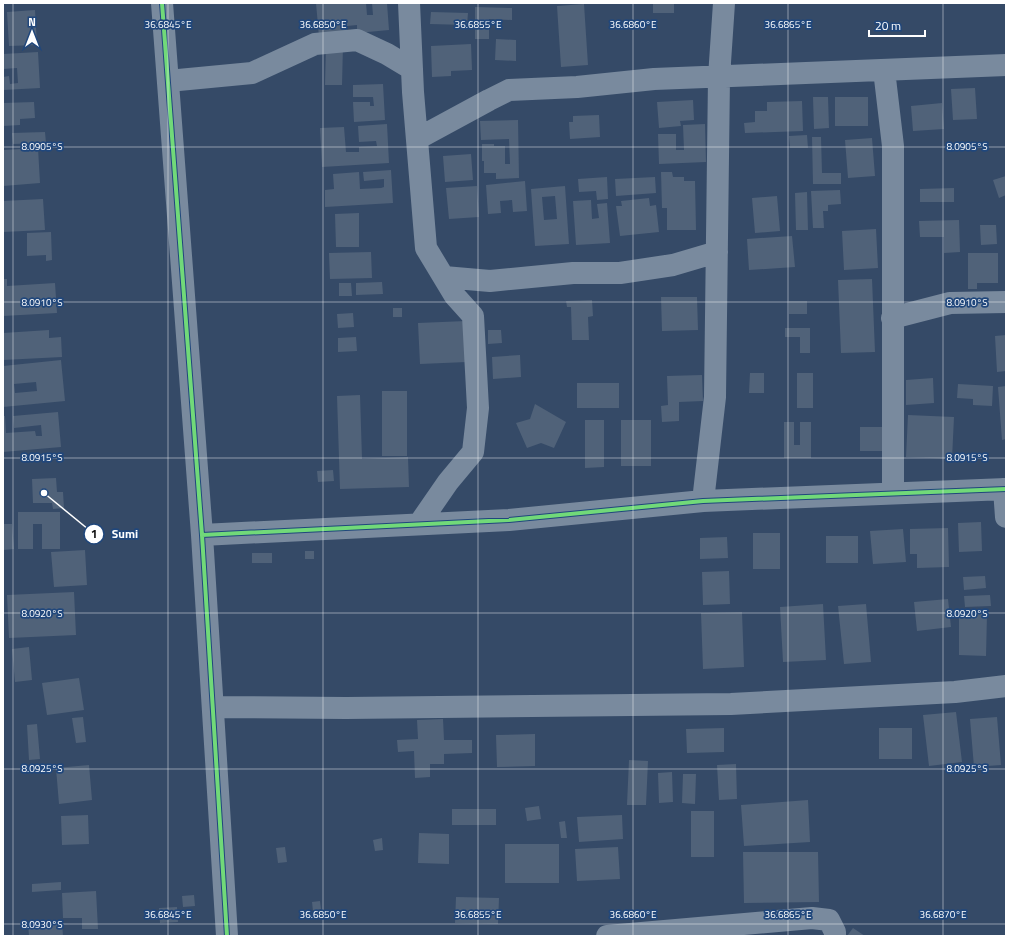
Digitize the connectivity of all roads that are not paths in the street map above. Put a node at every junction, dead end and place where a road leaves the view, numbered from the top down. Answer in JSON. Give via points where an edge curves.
{"nodes":[{"id":1,"x":162,"y":3,"type":"edge"},
{"id":2,"x":409,"y":3,"type":"edge"},
{"id":3,"x":724,"y":3,"type":"edge"},
{"id":4,"x":1006,"y":65,"type":"edge"},
{"id":5,"x":412,"y":69,"type":"junction"},
{"id":6,"x":884,"y":70,"type":"junction"},
{"id":7,"x":719,"y":77,"type":"junction"},
{"id":8,"x":168,"y":81,"type":"junction"},
{"id":9,"x":417,"y":140,"type":"junction"},
{"id":10,"x":717,"y":252,"type":"junction"},
{"id":11,"x":444,"y":277,"type":"junction"},
{"id":12,"x":482,"y":281,"type":"junction"},
{"id":13,"x":1006,"y":302,"type":"edge"},
{"id":14,"x":466,"y":309,"type":"junction"},
{"id":15,"x":892,"y":318,"type":"junction"},
{"id":16,"x":1005,"y":489,"type":"edge"},
{"id":17,"x":893,"y":494,"type":"junction"},
{"id":18,"x":703,"y":501,"type":"junction"},
{"id":19,"x":1006,"y":517,"type":"edge"},
{"id":20,"x":419,"y":524,"type":"junction"},
{"id":21,"x":202,"y":535,"type":"junction"},
{"id":22,"x":1006,"y":686,"type":"edge"},
{"id":23,"x":213,"y":707,"type":"junction"},
{"id":24,"x":227,"y":936,"type":"edge"},
{"id":25,"x":608,"y":936,"type":"edge"},
{"id":26,"x":835,"y":936,"type":"edge"}],
"edges":[{"from":1,"to":8,"type":"street"},
{"from":2,"to":5,"type":"street"},
{"from":3,"to":7,"type":"street"},
{"from":4,"to":6,"type":"street"},
{"from":5,"to":8,"type":"street","via":[[357,40],[315,44],[252,73]]},
{"from":5,"to":9,"type":"street"},
{"from":6,"to":7,"type":"street"},
{"from":6,"to":15,"type":"street","via":[[893,146]]},
{"from":7,"to":9,"type":"street","via":[[654,79],[577,87],[509,90]]},
{"from":7,"to":10,"type":"street"},
{"from":8,"to":21,"type":"street"},
{"from":9,"to":11,"type":"street","via":[[426,248]]},
{"from":10,"to":12,"type":"street","via":[[673,265],[620,273],[572,273]]},
{"from":10,"to":18,"type":"street","via":[[716,397]]},
{"from":11,"to":12,"type":"street"},
{"from":11,"to":14,"type":"street"},
{"from":12,"to":14,"type":"street"},
{"from":13,"to":15,"type":"street","via":[[950,303]]},
{"from":14,"to":20,"type":"street","via":[[473,316],[478,408],[473,452]]},
{"from":15,"to":17,"type":"street"},
{"from":16,"to":17,"type":"street"},
{"from":16,"to":19,"type":"street"},
{"from":17,"to":18,"type":"street"},
{"from":18,"to":20,"type":"street","via":[[509,520]]},
{"from":20,"to":21,"type":"street"},
{"from":21,"to":23,"type":"street"},
{"from":22,"to":23,"type":"street","via":[[955,692],[731,704]]},
{"from":23,"to":24,"type":"street"},
{"from":25,"to":26,"type":"street","via":[[812,918],[829,920]]}]}
